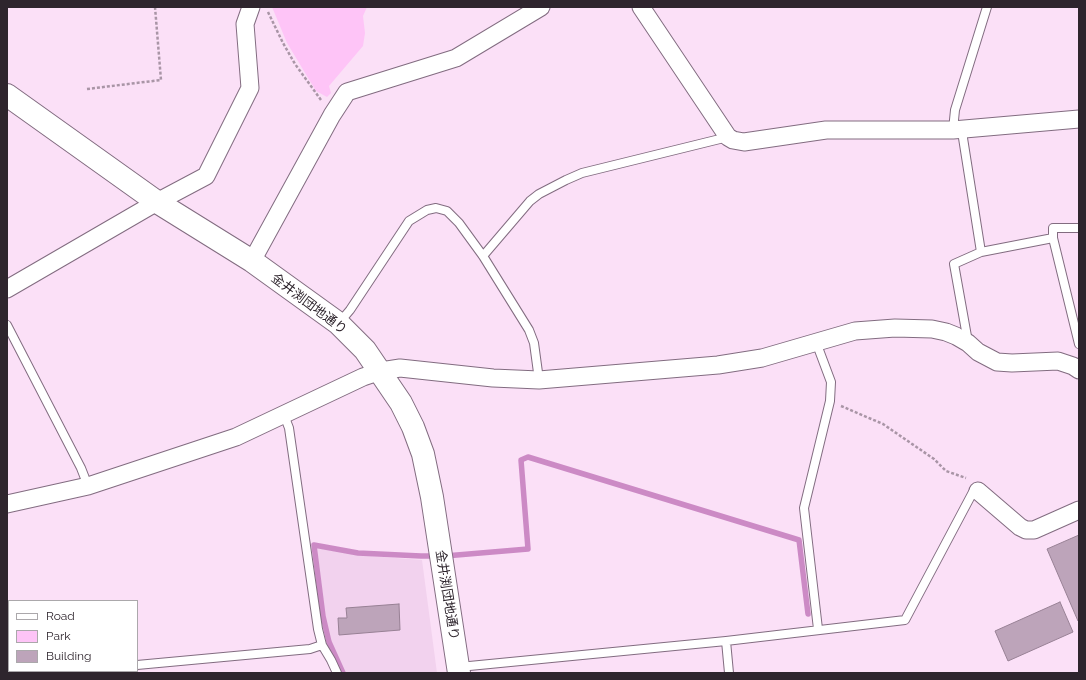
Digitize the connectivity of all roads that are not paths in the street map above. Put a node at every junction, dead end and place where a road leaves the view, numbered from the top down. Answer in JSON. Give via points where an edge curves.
{"nodes":[{"id":1,"x":251,"y":7,"type":"edge"},
{"id":2,"x":541,"y":7,"type":"edge"},
{"id":3,"x":641,"y":7,"type":"edge"},
{"id":4,"x":987,"y":7,"type":"edge"},
{"id":5,"x":7,"y":95,"type":"edge"},
{"id":6,"x":1079,"y":119,"type":"edge"},
{"id":7,"x":958,"y":129,"type":"junction"},
{"id":8,"x":728,"y":137,"type":"junction"},
{"id":9,"x":157,"y":202,"type":"junction"},
{"id":10,"x":1079,"y":228,"type":"edge"},
{"id":11,"x":1053,"y":238,"type":"junction"},
{"id":12,"x":980,"y":252,"type":"junction"},
{"id":13,"x":483,"y":256,"type":"junction"},
{"id":14,"x":252,"y":261,"type":"junction"},
{"id":15,"x":7,"y":289,"type":"edge"},
{"id":16,"x":338,"y":323,"type":"junction"},
{"id":17,"x":7,"y":325,"type":"edge"},
{"id":18,"x":816,"y":342,"type":"junction"},
{"id":19,"x":968,"y":343,"type":"junction"},
{"id":20,"x":1079,"y":344,"type":"edge"},
{"id":21,"x":1079,"y":370,"type":"edge"},
{"id":22,"x":381,"y":371,"type":"junction"},
{"id":23,"x":538,"y":380,"type":"junction"},
{"id":24,"x":284,"y":415,"type":"junction"},
{"id":25,"x":88,"y":486,"type":"junction"},
{"id":26,"x":978,"y":491,"type":"joint"},
{"id":27,"x":7,"y":504,"type":"edge"},
{"id":28,"x":1079,"y":510,"type":"edge"},
{"id":29,"x":818,"y":629,"type":"junction"},
{"id":30,"x":726,"y":641,"type":"junction"},
{"id":31,"x":322,"y":645,"type":"junction"},
{"id":32,"x":138,"y":665,"type":"edge"},
{"id":33,"x":458,"y":670,"type":"edge"},
{"id":34,"x":60,"y":672,"type":"edge"},
{"id":35,"x":49,"y":673,"type":"edge"},
{"id":36,"x":337,"y":673,"type":"edge"},
{"id":37,"x":729,"y":673,"type":"edge"}],
"edges":[{"from":1,"to":9,"type":"street","via":[[245,24],[250,88],[206,176]]},
{"from":2,"to":14,"type":"street","via":[[456,58],[347,92]]},
{"from":3,"to":8,"type":"street"},
{"from":4,"to":7,"type":"lane","via":[[955,110]]},
{"from":5,"to":9,"type":"street","name":"金井渕団地通り"},
{"from":6,"to":7,"type":"street"},
{"from":7,"to":8,"type":"street","via":[[826,130],[744,142]]},
{"from":7,"to":12,"type":"lane","via":[[963,138]]},
{"from":8,"to":13,"type":"lane","via":[[582,173],[566,180],[530,201]]},
{"from":9,"to":14,"type":"street","name":"金井渕団地通り"},
{"from":9,"to":15,"type":"street"},
{"from":10,"to":11,"type":"lane","via":[[1053,228]]},
{"from":11,"to":12,"type":"lane"},
{"from":11,"to":20,"type":"lane"},
{"from":12,"to":19,"type":"lane","via":[[954,264]]},
{"from":13,"to":16,"type":"lane","via":[[447,211],[436,208],[426,210],[409,221],[350,310]]},
{"from":13,"to":23,"type":"lane","via":[[529,330],[534,343]]},
{"from":14,"to":16,"type":"street","name":"金井渕団地通り"},
{"from":16,"to":22,"type":"street","name":"金井渕団地通り","via":[[365,350]]},
{"from":17,"to":25,"type":"lane"},
{"from":18,"to":19,"type":"street","via":[[855,331],[895,328],[939,330]]},
{"from":18,"to":23,"type":"street","via":[[762,358],[718,365]]},
{"from":18,"to":29,"type":"lane","via":[[831,382],[830,401],[804,508]]},
{"from":19,"to":21,"type":"street","via":[[978,352],[997,362],[1058,362]]},
{"from":22,"to":23,"type":"street","via":[[400,368]]},
{"from":22,"to":24,"type":"street"},
{"from":22,"to":33,"type":"street","name":"金井渕団地通り","via":[[401,403],[423,454],[432,497]]},
{"from":24,"to":25,"type":"street","via":[[236,437]]},
{"from":24,"to":31,"type":"lane","via":[[289,428]]},
{"from":25,"to":27,"type":"street"},
{"from":26,"to":28,"type":"street","via":[[1026,530],[1034,530]]},
{"from":26,"to":29,"type":"lane","via":[[973,492],[905,620]]},
{"from":29,"to":30,"type":"lane"},
{"from":30,"to":33,"type":"lane"},
{"from":30,"to":37,"type":"lane"},
{"from":31,"to":32,"type":"lane","via":[[310,649]]},
{"from":31,"to":36,"type":"lane"},
{"from":34,"to":35,"type":"lane"}]}
